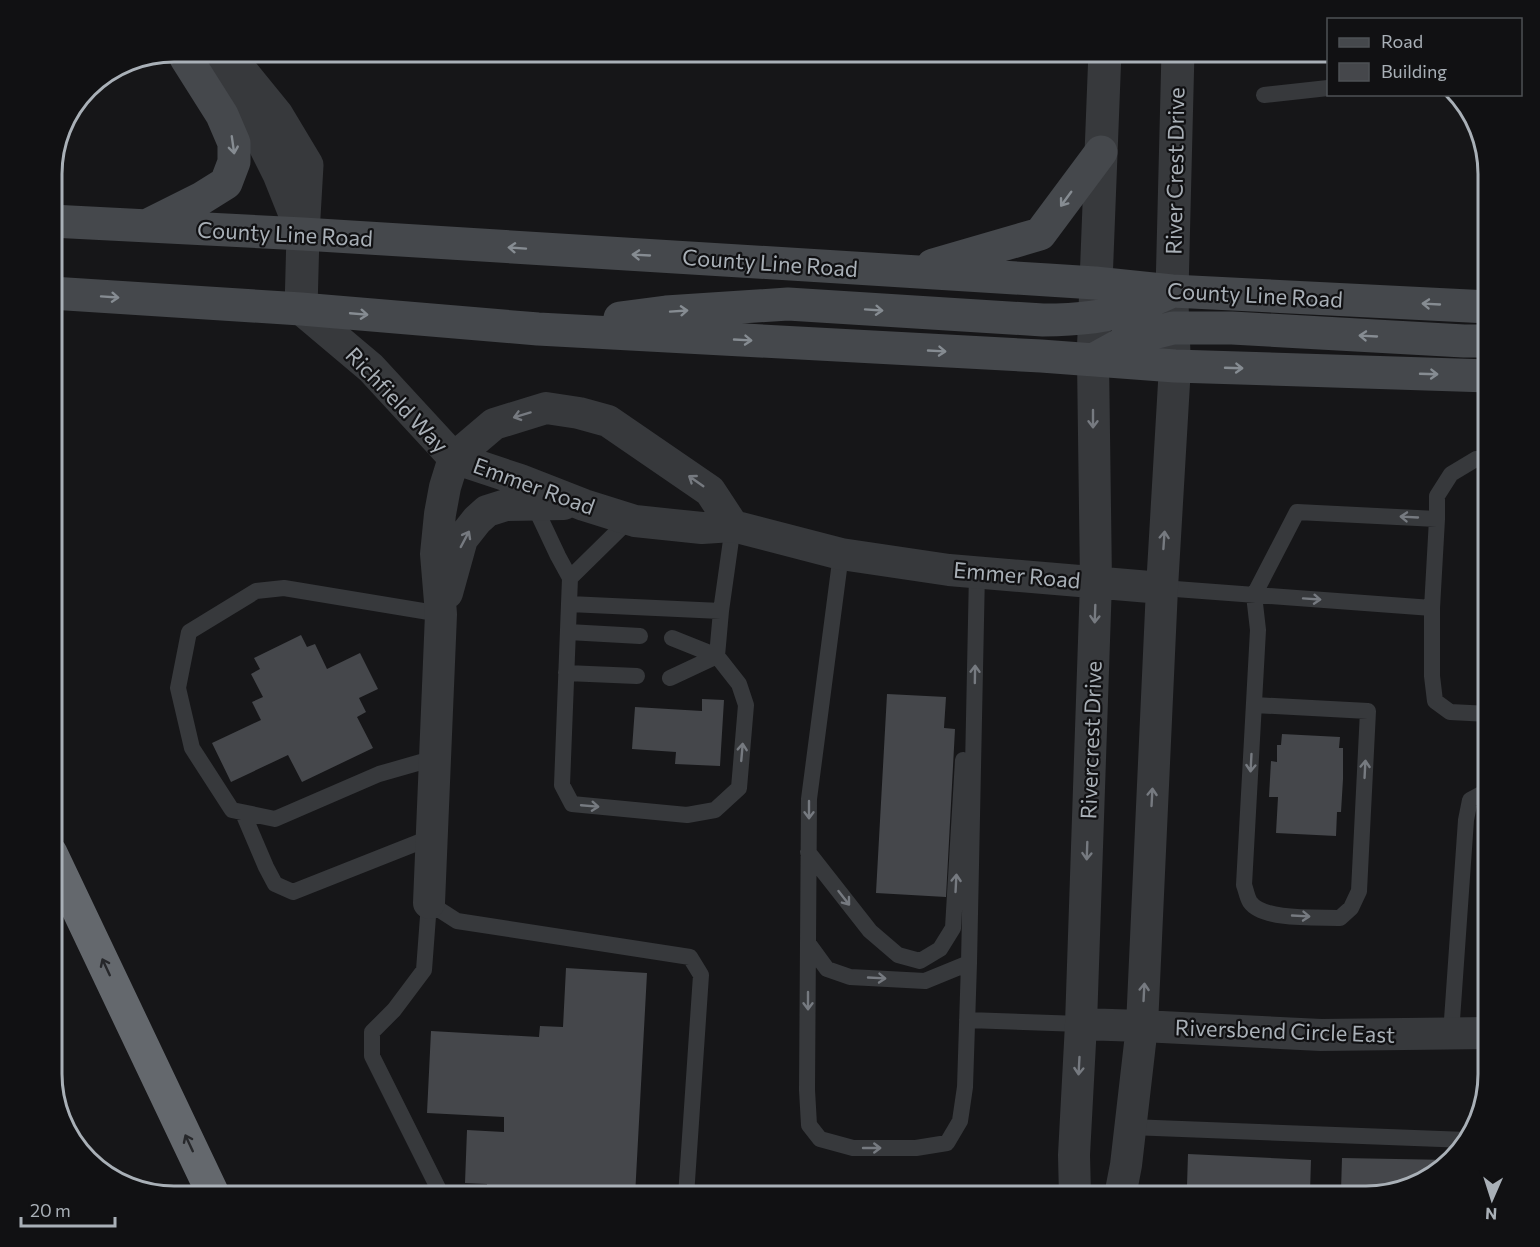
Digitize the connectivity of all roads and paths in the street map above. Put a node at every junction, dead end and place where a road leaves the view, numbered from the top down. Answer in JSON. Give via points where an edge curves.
{"nodes":[{"id":1,"x":187,"y":62,"type":"edge"},
{"id":2,"x":193,"y":62,"type":"edge"},
{"id":3,"x":234,"y":62,"type":"edge"},
{"id":4,"x":1105,"y":62,"type":"edge"},
{"id":5,"x":1178,"y":62,"type":"edge"},
{"id":6,"x":1327,"y":88,"type":"edge"},
{"id":7,"x":1264,"y":95,"type":"dead end"},
{"id":8,"x":1101,"y":152,"type":"junction"},
{"id":9,"x":62,"y":222,"type":"edge"},
{"id":10,"x":145,"y":227,"type":"junction"},
{"id":11,"x":303,"y":234,"type":"junction"},
{"id":12,"x":909,"y":272,"type":"junction"},
{"id":13,"x":1095,"y":283,"type":"junction"},
{"id":14,"x":1172,"y":291,"type":"junction"},
{"id":15,"x":62,"y":294,"type":"edge"},
{"id":16,"x":1478,"y":306,"type":"edge"},
{"id":17,"x":301,"y":309,"type":"junction"},
{"id":18,"x":1094,"y":318,"type":"junction"},
{"id":19,"x":1173,"y":327,"type":"junction"},
{"id":20,"x":538,"y":328,"type":"junction"},
{"id":21,"x":1478,"y":341,"type":"edge"},
{"id":22,"x":1093,"y":360,"type":"junction"},
{"id":23,"x":1175,"y":366,"type":"junction"},
{"id":24,"x":1478,"y":375,"type":"edge"},
{"id":25,"x":454,"y":458,"type":"junction"},
{"id":26,"x":1478,"y":459,"type":"edge"},
{"id":27,"x":534,"y":505,"type":"junction"},
{"id":28,"x":584,"y":505,"type":"junction"},
{"id":29,"x":630,"y":519,"type":"junction"},
{"id":30,"x":1437,"y":519,"type":"junction"},
{"id":31,"x":733,"y":526,"type":"junction"},
{"id":32,"x":841,"y":554,"type":"junction"},
{"id":33,"x":977,"y":572,"type":"junction"},
{"id":34,"x":570,"y":578,"type":"junction"},
{"id":35,"x":1096,"y":582,"type":"junction"},
{"id":36,"x":1162,"y":588,"type":"junction"},
{"id":37,"x":1254,"y":595,"type":"junction"},
{"id":38,"x":569,"y":604,"type":"junction"},
{"id":39,"x":1432,"y":608,"type":"junction"},
{"id":40,"x":721,"y":610,"type":"junction"},
{"id":41,"x":441,"y":614,"type":"junction"},
{"id":42,"x":568,"y":632,"type":"junction"},
{"id":43,"x":640,"y":636,"type":"dead end"},
{"id":44,"x":672,"y":638,"type":"dead end"},
{"id":45,"x":717,"y":656,"type":"junction"},
{"id":46,"x":566,"y":673,"type":"junction"},
{"id":47,"x":637,"y":676,"type":"dead end"},
{"id":48,"x":670,"y":678,"type":"dead end"},
{"id":49,"x":975,"y":701,"type":"junction"},
{"id":50,"x":1254,"y":705,"type":"junction"},
{"id":51,"x":1478,"y":713,"type":"edge"},
{"id":52,"x":435,"y":758,"type":"junction"},
{"id":53,"x":1478,"y":796,"type":"edge"},
{"id":54,"x":243,"y":813,"type":"junction"},
{"id":55,"x":432,"y":837,"type":"junction"},
{"id":56,"x":808,"y":852,"type":"junction"},
{"id":57,"x":62,"y":876,"type":"edge"},
{"id":58,"x":429,"y":903,"type":"junction"},
{"id":59,"x":808,"y":943,"type":"junction"},
{"id":60,"x":969,"y":963,"type":"junction"},
{"id":61,"x":967,"y":1020,"type":"junction"},
{"id":62,"x":1081,"y":1024,"type":"junction"},
{"id":63,"x":1142,"y":1026,"type":"junction"},
{"id":64,"x":1478,"y":1033,"type":"edge"},
{"id":65,"x":1451,"y":1034,"type":"junction"},
{"id":66,"x":1130,"y":1127,"type":"junction"},
{"id":67,"x":1456,"y":1140,"type":"edge"},
{"id":68,"x":209,"y":1186,"type":"edge"},
{"id":69,"x":437,"y":1186,"type":"edge"},
{"id":70,"x":687,"y":1186,"type":"edge"},
{"id":71,"x":1075,"y":1186,"type":"edge"},
{"id":72,"x":1122,"y":1186,"type":"edge"}],
"edges":[{"from":1,"to":10,"type":"main road","one_way":true,"via":[[222,114],[234,143],[234,162],[226,183]]},
{"from":2,"to":11,"type":"street","via":[[222,84],[257,130]]},
{"from":3,"to":11,"type":"street","via":[[277,115],[307,165]]},
{"from":4,"to":8,"type":"street"},
{"from":5,"to":14,"type":"street","name":"River Crest Drive"},
{"from":6,"to":7,"type":"lane"},
{"from":8,"to":12,"type":"main road","one_way":true,"via":[[1040,234]]},
{"from":8,"to":13,"type":"street"},
{"from":9,"to":10,"type":"main road","name":"County Line Road"},
{"from":10,"to":11,"type":"main road","name":"County Line Road"},
{"from":12,"to":11,"type":"main road","name":"County Line Road","one_way":true},
{"from":11,"to":17,"type":"street"},
{"from":12,"to":13,"type":"main road","name":"County Line Road"},
{"from":13,"to":14,"type":"main road","name":"County Line Road"},
{"from":13,"to":18,"type":"street","name":"Rivercrest Drive"},
{"from":16,"to":14,"type":"main road","name":"County Line Road","one_way":true},
{"from":14,"to":18,"type":"main road"},
{"from":14,"to":19,"type":"street"},
{"from":15,"to":17,"type":"main road","one_way":true},
{"from":17,"to":20,"type":"main road","one_way":true},
{"from":17,"to":25,"type":"street","name":"Richfield Way","via":[[371,368]]},
{"from":20,"to":18,"type":"main road","one_way":true,"via":[[666,312],[788,304],[1043,320]]},
{"from":18,"to":22,"type":"street","name":"Rivercrest Drive"},
{"from":21,"to":19,"type":"main road","one_way":true},
{"from":19,"to":22,"type":"main road","via":[[1134,338]]},
{"from":19,"to":23,"type":"street"},
{"from":20,"to":22,"type":"main road","one_way":true},
{"from":22,"to":23,"type":"main road"},
{"from":22,"to":35,"type":"street","name":"Rivercrest Drive","one_way":true},
{"from":23,"to":24,"type":"main road","one_way":true},
{"from":36,"to":23,"type":"street","one_way":true},
{"from":25,"to":28,"type":"street","name":"Emmer Road"},
{"from":31,"to":25,"type":"street","name":"Emmer Road","one_way":true,"via":[[710,491],[608,421],[579,412],[546,408],[494,424]]},
{"from":25,"to":41,"type":"street","name":"Richfield Way","via":[[445,487],[436,554]]},
{"from":26,"to":30,"type":"lane","via":[[1451,474],[1437,496]]},
{"from":27,"to":28,"type":"street","name":"Richfield Way"},
{"from":27,"to":34,"type":"lane"},
{"from":41,"to":27,"type":"street","name":"Richfield Way","one_way":true,"via":[[462,539],[477,520],[487,511],[506,505]]},
{"from":28,"to":29,"type":"street","name":"Emmer Road"},
{"from":29,"to":31,"type":"street","name":"Emmer Road","via":[[702,528]]},
{"from":29,"to":34,"type":"lane"},
{"from":30,"to":37,"type":"lane","one_way":true,"via":[[1297,512]]},
{"from":30,"to":39,"type":"lane"},
{"from":31,"to":32,"type":"street","name":"Emmer Road"},
{"from":31,"to":40,"type":"lane"},
{"from":32,"to":33,"type":"street","name":"Emmer Road"},
{"from":32,"to":56,"type":"lane","one_way":true,"via":[[809,799]]},
{"from":33,"to":35,"type":"street","name":"Emmer Road"},
{"from":49,"to":33,"type":"lane","one_way":true},
{"from":34,"to":38,"type":"lane"},
{"from":35,"to":36,"type":"street","name":"Emmer Road"},
{"from":35,"to":62,"type":"street","name":"Rivercrest Drive","one_way":true},
{"from":36,"to":37,"type":"lane"},
{"from":63,"to":36,"type":"street","one_way":true},
{"from":37,"to":39,"type":"lane","one_way":true},
{"from":37,"to":50,"type":"lane","via":[[1258,630]]},
{"from":38,"to":40,"type":"lane"},
{"from":38,"to":42,"type":"lane"},
{"from":39,"to":51,"type":"lane","via":[[1435,701],[1450,712]]},
{"from":40,"to":45,"type":"lane"},
{"from":41,"to":52,"type":"street","name":"Richfield Way"},
{"from":41,"to":54,"type":"lane","via":[[284,588],[256,591],[189,632],[178,688],[192,748],[232,810]]},
{"from":42,"to":43,"type":"lane"},
{"from":42,"to":46,"type":"lane"},
{"from":44,"to":45,"type":"lane"},
{"from":46,"to":45,"type":"lane","one_way":true,"via":[[562,785],[572,804],[687,815],[715,810],[739,788],[746,705],[739,684]]},
{"from":45,"to":48,"type":"lane"},
{"from":46,"to":47,"type":"lane"},
{"from":56,"to":49,"type":"lane","one_way":true,"via":[[870,931],[898,955],[920,962],[940,949],[953,928],[963,756]]},
{"from":49,"to":60,"type":"lane"},
{"from":50,"to":50,"type":"lane","one_way":true,"via":[[1244,885],[1250,902],[1273,915],[1340,918],[1351,908],[1359,891],[1368,711]]},
{"from":52,"to":54,"type":"lane","via":[[379,774],[275,819]]},
{"from":52,"to":55,"type":"street","name":"Richfield Way"},
{"from":53,"to":65,"type":"lane","via":[[1470,800],[1466,820]]},
{"from":54,"to":55,"type":"lane","via":[[276,884],[293,892]]},
{"from":55,"to":58,"type":"street","name":"Richfield Way"},
{"from":56,"to":59,"type":"lane"},
{"from":68,"to":57,"type":"highway","one_way":true},
{"from":58,"to":69,"type":"lane","via":[[424,970],[372,1032],[372,1056]]},
{"from":58,"to":70,"type":"lane","via":[[457,921],[690,957],[701,975]]},
{"from":59,"to":60,"type":"lane","one_way":true,"via":[[827,969],[850,977],[925,981]]},
{"from":59,"to":61,"type":"lane","one_way":true,"via":[[809,1125],[820,1140],[853,1148],[916,1148],[947,1143],[960,1121]]},
{"from":60,"to":61,"type":"lane"},
{"from":61,"to":62,"type":"lane"},
{"from":62,"to":63,"type":"street","name":"Riversbend Circle East"},
{"from":62,"to":71,"type":"street","name":"Rivercrest Drive","one_way":true},
{"from":63,"to":65,"type":"street","name":"Riversbend Circle East","via":[[1321,1035]]},
{"from":63,"to":66,"type":"street"},
{"from":64,"to":65,"type":"street","name":"Riversbend Circle East"},
{"from":66,"to":67,"type":"lane"},
{"from":66,"to":72,"type":"street"}]}
